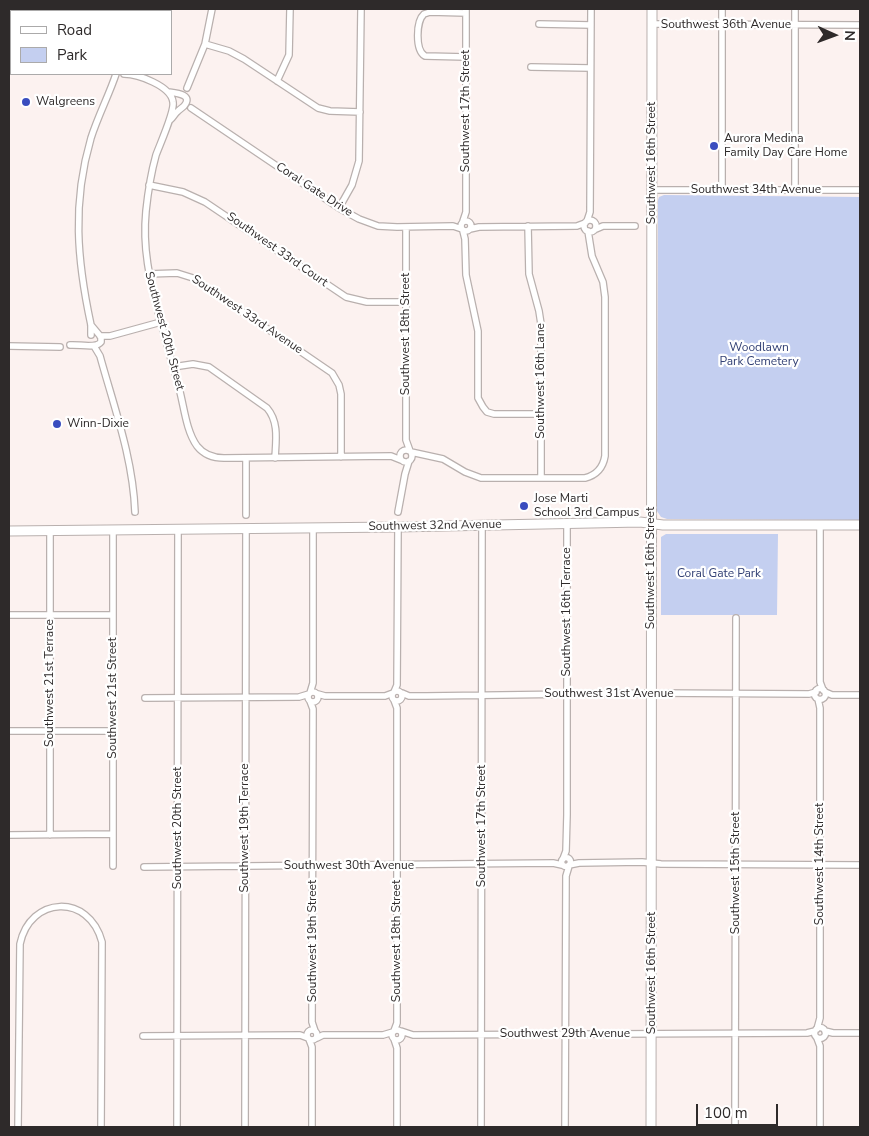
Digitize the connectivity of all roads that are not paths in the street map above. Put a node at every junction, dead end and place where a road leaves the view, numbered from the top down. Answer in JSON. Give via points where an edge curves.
{"nodes":[{"id":1,"x":212,"y":9,"type":"edge"},
{"id":2,"x":290,"y":9,"type":"edge"},
{"id":3,"x":361,"y":9,"type":"edge"},
{"id":4,"x":590,"y":9,"type":"edge"},
{"id":5,"x":652,"y":9,"type":"edge"},
{"id":6,"x":722,"y":9,"type":"edge"},
{"id":7,"x":795,"y":9,"type":"edge"},
{"id":8,"x":466,"y":11,"type":"edge"},
{"id":9,"x":539,"y":24,"type":"dead end"},
{"id":10,"x":652,"y":24,"type":"junction"},
{"id":11,"x":722,"y":24,"type":"junction"},
{"id":12,"x":590,"y":25,"type":"junction"},
{"id":13,"x":795,"y":25,"type":"junction"},
{"id":14,"x":860,"y":25,"type":"edge"},
{"id":15,"x":205,"y":44,"type":"junction"},
{"id":16,"x":466,"y":57,"type":"junction"},
{"id":17,"x":531,"y":68,"type":"dead end"},
{"id":18,"x":590,"y":68,"type":"junction"},
{"id":19,"x":120,"y":75,"type":"edge"},
{"id":20,"x":138,"y":75,"type":"edge"},
{"id":21,"x":277,"y":81,"type":"junction"},
{"id":22,"x":187,"y":88,"type":"dead end"},
{"id":23,"x":168,"y":92,"type":"junction"},
{"id":24,"x":191,"y":108,"type":"dead end"},
{"id":25,"x":360,"y":112,"type":"junction"},
{"id":26,"x":170,"y":120,"type":"junction"},
{"id":27,"x":150,"y":186,"type":"junction"},
{"id":28,"x":652,"y":190,"type":"junction"},
{"id":29,"x":722,"y":190,"type":"junction"},
{"id":30,"x":795,"y":190,"type":"junction"},
{"id":31,"x":860,"y":190,"type":"edge"},
{"id":32,"x":338,"y":208,"type":"junction"},
{"id":33,"x":466,"y":226,"type":"junction"},
{"id":34,"x":528,"y":226,"type":"junction"},
{"id":35,"x":590,"y":226,"type":"junction"},
{"id":36,"x":636,"y":226,"type":"dead end"},
{"id":37,"x":406,"y":227,"type":"junction"},
{"id":38,"x":148,"y":274,"type":"junction"},
{"id":39,"x":406,"y":302,"type":"junction"},
{"id":40,"x":161,"y":322,"type":"junction"},
{"id":41,"x":96,"y":338,"type":"junction"},
{"id":42,"x":79,"y":344,"type":"junction"},
{"id":43,"x":70,"y":345,"type":"dead end"},
{"id":44,"x":9,"y":346,"type":"edge"},
{"id":45,"x":92,"y":346,"type":"junction"},
{"id":46,"x":60,"y":347,"type":"dead end"},
{"id":47,"x":99,"y":354,"type":"junction"},
{"id":48,"x":173,"y":367,"type":"junction"},
{"id":49,"x":541,"y":414,"type":"junction"},
{"id":50,"x":406,"y":440,"type":"junction"},
{"id":51,"x":402,"y":452,"type":"junction"},
{"id":52,"x":410,"y":452,"type":"junction"},
{"id":53,"x":391,"y":456,"type":"junction"},
{"id":54,"x":423,"y":456,"type":"junction"},
{"id":55,"x":341,"y":457,"type":"junction"},
{"id":56,"x":246,"y":458,"type":"junction"},
{"id":57,"x":275,"y":458,"type":"junction"},
{"id":58,"x":402,"y":460,"type":"junction"},
{"id":59,"x":410,"y":460,"type":"junction"},
{"id":60,"x":405,"y":474,"type":"junction"},
{"id":61,"x":541,"y":478,"type":"junction"},
{"id":62,"x":135,"y":512,"type":"dead end"},
{"id":63,"x":398,"y":512,"type":"dead end"},
{"id":64,"x":246,"y":515,"type":"dead end"},
{"id":65,"x":567,"y":524,"type":"junction"},
{"id":66,"x":651,"y":524,"type":"junction"},
{"id":67,"x":482,"y":525,"type":"junction"},
{"id":68,"x":860,"y":525,"type":"edge"},
{"id":69,"x":820,"y":526,"type":"junction"},
{"id":70,"x":398,"y":527,"type":"junction"},
{"id":71,"x":246,"y":528,"type":"junction"},
{"id":72,"x":313,"y":528,"type":"junction"},
{"id":73,"x":178,"y":529,"type":"junction"},
{"id":74,"x":113,"y":530,"type":"junction"},
{"id":75,"x":9,"y":531,"type":"edge"},
{"id":76,"x":50,"y":531,"type":"junction"},
{"id":77,"x":9,"y":615,"type":"edge"},
{"id":78,"x":113,"y":615,"type":"junction"},
{"id":79,"x":50,"y":616,"type":"junction"},
{"id":80,"x":736,"y":618,"type":"dead end"},
{"id":81,"x":652,"y":693,"type":"junction"},
{"id":82,"x":566,"y":694,"type":"junction"},
{"id":83,"x":736,"y":694,"type":"junction"},
{"id":84,"x":482,"y":695,"type":"junction"},
{"id":85,"x":820,"y":695,"type":"junction"},
{"id":86,"x":860,"y":695,"type":"edge"},
{"id":87,"x":397,"y":696,"type":"junction"},
{"id":88,"x":246,"y":697,"type":"junction"},
{"id":89,"x":313,"y":697,"type":"junction"},
{"id":90,"x":145,"y":698,"type":"dead end"},
{"id":91,"x":178,"y":698,"type":"junction"},
{"id":92,"x":50,"y":731,"type":"junction"},
{"id":93,"x":113,"y":731,"type":"junction"},
{"id":94,"x":9,"y":732,"type":"edge"},
{"id":95,"x":50,"y":834,"type":"junction"},
{"id":96,"x":113,"y":834,"type":"junction"},
{"id":97,"x":9,"y":835,"type":"edge"},
{"id":98,"x":566,"y":863,"type":"junction"},
{"id":99,"x":652,"y":863,"type":"junction"},
{"id":100,"x":482,"y":864,"type":"junction"},
{"id":101,"x":736,"y":864,"type":"junction"},
{"id":102,"x":820,"y":864,"type":"junction"},
{"id":103,"x":860,"y":865,"type":"edge"},
{"id":104,"x":113,"y":866,"type":"dead end"},
{"id":105,"x":245,"y":866,"type":"junction"},
{"id":106,"x":313,"y":866,"type":"junction"},
{"id":107,"x":397,"y":866,"type":"junction"},
{"id":108,"x":144,"y":867,"type":"dead end"},
{"id":109,"x":178,"y":867,"type":"junction"},
{"id":110,"x":736,"y":1033,"type":"junction"},
{"id":111,"x":820,"y":1033,"type":"junction"},
{"id":112,"x":860,"y":1033,"type":"edge"},
{"id":113,"x":482,"y":1034,"type":"junction"},
{"id":114,"x":565,"y":1034,"type":"junction"},
{"id":115,"x":652,"y":1034,"type":"junction"},
{"id":116,"x":312,"y":1035,"type":"junction"},
{"id":117,"x":397,"y":1035,"type":"junction"},
{"id":118,"x":143,"y":1036,"type":"dead end"},
{"id":119,"x":177,"y":1036,"type":"junction"},
{"id":120,"x":245,"y":1036,"type":"junction"},
{"id":121,"x":18,"y":1127,"type":"edge"},
{"id":122,"x":101,"y":1127,"type":"edge"},
{"id":123,"x":177,"y":1127,"type":"edge"},
{"id":124,"x":245,"y":1127,"type":"edge"},
{"id":125,"x":312,"y":1127,"type":"edge"},
{"id":126,"x":397,"y":1127,"type":"edge"},
{"id":127,"x":482,"y":1127,"type":"edge"},
{"id":128,"x":565,"y":1127,"type":"edge"},
{"id":129,"x":651,"y":1127,"type":"edge"},
{"id":130,"x":735,"y":1127,"type":"edge"},
{"id":131,"x":820,"y":1127,"type":"edge"}],
"edges":[{"from":1,"to":15,"type":"street"},
{"from":2,"to":21,"type":"street","via":[[289,55]]},
{"from":3,"to":25,"type":"street"},
{"from":4,"to":12,"type":"street"},
{"from":5,"to":10,"type":"street","name":"Southwest 16th Street"},
{"from":6,"to":11,"type":"street"},
{"from":7,"to":13,"type":"street"},
{"from":8,"to":16,"type":"street","name":"Southwest 17th Street"},
{"from":8,"to":16,"type":"street","via":[[430,12],[421,16],[418,40],[418,50],[426,56]]},
{"from":9,"to":12,"type":"street"},
{"from":10,"to":11,"type":"street","name":"Southwest 36th Avenue"},
{"from":10,"to":28,"type":"street","name":"Southwest 16th Street"},
{"from":11,"to":13,"type":"street","name":"Southwest 36th Avenue"},
{"from":11,"to":29,"type":"street"},
{"from":12,"to":18,"type":"street"},
{"from":13,"to":14,"type":"street","name":"Southwest 36th Avenue"},
{"from":13,"to":30,"type":"street"},
{"from":15,"to":21,"type":"street","via":[[239,56]]},
{"from":15,"to":22,"type":"street"},
{"from":16,"to":33,"type":"street","name":"Southwest 17th Street"},
{"from":17,"to":18,"type":"street"},
{"from":18,"to":35,"type":"street"},
{"from":19,"to":41,"type":"street","via":[[91,138],[80,198],[80,260]]},
{"from":20,"to":23,"type":"street"},
{"from":21,"to":25,"type":"street","via":[[323,109]]},
{"from":23,"to":26,"type":"street","name":"Southwest 20th Street","via":[[173,101]]},
{"from":23,"to":26,"type":"street","name":"Southwest 20th Street","via":[[181,93],[186,99],[184,107]]},
{"from":24,"to":32,"type":"street","name":"Coral Gate Drive"},
{"from":25,"to":32,"type":"street","via":[[358,166],[352,185]]},
{"from":26,"to":27,"type":"street","name":"Southwest 20th Street","via":[[159,147]]},
{"from":27,"to":38,"type":"street","name":"Southwest 20th Street","via":[[145,221]]},
{"from":27,"to":39,"type":"street","name":"Southwest 33rd Court","via":[[201,199],[346,297],[362,301]]},
{"from":28,"to":29,"type":"street","name":"Southwest 34th Avenue"},
{"from":28,"to":66,"type":"street","name":"Southwest 16th Street"},
{"from":29,"to":30,"type":"street","name":"Southwest 34th Avenue"},
{"from":30,"to":31,"type":"street","name":"Southwest 34th Avenue"},
{"from":32,"to":37,"type":"street","name":"Coral Gate Drive","via":[[373,225]]},
{"from":33,"to":34,"type":"street","name":"Coral Gate Drive"},
{"from":33,"to":37,"type":"street","name":"Coral Gate Drive"},
{"from":33,"to":49,"type":"street","name":"Southwest 17th Street","via":[[466,275],[478,331],[479,401],[487,412]]},
{"from":34,"to":35,"type":"street","name":"Coral Gate Drive"},
{"from":34,"to":49,"type":"street","name":"Southwest 16th Lane","via":[[530,281],[541,324]]},
{"from":35,"to":36,"type":"street","name":"Coral Gate Drive"},
{"from":35,"to":61,"type":"street","via":[[592,256],[603,282],[605,297],[604,464],[598,472],[585,478]]},
{"from":37,"to":39,"type":"street","name":"Southwest 18th Street"},
{"from":38,"to":40,"type":"street","name":"Southwest 20th Street"},
{"from":38,"to":55,"type":"street","name":"Southwest 33rd Avenue","via":[[177,273],[193,278],[325,366],[337,380],[341,394]]},
{"from":39,"to":50,"type":"street","name":"Southwest 18th Street"},
{"from":40,"to":41,"type":"street"},
{"from":40,"to":48,"type":"street","name":"Southwest 20th Street"},
{"from":41,"to":42,"type":"street"},
{"from":41,"to":45,"type":"street"},
{"from":41,"to":45,"type":"street"},
{"from":41,"to":47,"type":"street"},
{"from":42,"to":43,"type":"street"},
{"from":42,"to":45,"type":"street"},
{"from":44,"to":46,"type":"street"},
{"from":45,"to":47,"type":"street"},
{"from":47,"to":62,"type":"street","via":[[128,458]]},
{"from":48,"to":56,"type":"street","name":"Southwest 20th Street","via":[[192,435],[202,450],[215,457]]},
{"from":48,"to":57,"type":"street","via":[[193,364],[209,367],[267,408],[275,425]]},
{"from":49,"to":61,"type":"street","name":"Southwest 16th Lane"},
{"from":50,"to":51,"type":"street","name":"Southwest 18th Street"},
{"from":50,"to":52,"type":"street","name":"Southwest 18th Street"},
{"from":51,"to":52,"type":"street"},
{"from":51,"to":53,"type":"street"},
{"from":51,"to":58,"type":"street","name":"Southwest 18th Street"},
{"from":52,"to":54,"type":"street"},
{"from":52,"to":59,"type":"street","name":"Southwest 18th Street"},
{"from":53,"to":55,"type":"street"},
{"from":53,"to":58,"type":"street"},
{"from":54,"to":59,"type":"street"},
{"from":54,"to":61,"type":"street","via":[[443,459],[478,477]]},
{"from":55,"to":57,"type":"street"},
{"from":56,"to":57,"type":"street"},
{"from":56,"to":64,"type":"street"},
{"from":58,"to":59,"type":"street"},
{"from":58,"to":60,"type":"street"},
{"from":59,"to":60,"type":"street"},
{"from":60,"to":63,"type":"street"},
{"from":65,"to":66,"type":"street","name":"Southwest 32nd Avenue"},
{"from":65,"to":67,"type":"street","name":"Southwest 32nd Avenue"},
{"from":65,"to":82,"type":"street","name":"Southwest 16th Terrace"},
{"from":66,"to":69,"type":"street","name":"Southwest 32nd Avenue"},
{"from":66,"to":81,"type":"street","name":"Southwest 16th Street"},
{"from":67,"to":70,"type":"street","name":"Southwest 32nd Avenue"},
{"from":67,"to":84,"type":"street","name":"Southwest 17th Street"},
{"from":68,"to":69,"type":"street","name":"Southwest 32nd Avenue"},
{"from":69,"to":85,"type":"street","name":"Southwest 14th Street"},
{"from":70,"to":72,"type":"street","name":"Southwest 32nd Avenue"},
{"from":70,"to":87,"type":"street"},
{"from":71,"to":72,"type":"street","name":"Southwest 32nd Avenue"},
{"from":71,"to":73,"type":"street","name":"Southwest 32nd Avenue"},
{"from":71,"to":88,"type":"street","name":"Southwest 19th Terrace"},
{"from":72,"to":89,"type":"street"},
{"from":73,"to":74,"type":"street","name":"Southwest 32nd Avenue"},
{"from":73,"to":91,"type":"street","name":"Southwest 20th Street"},
{"from":74,"to":76,"type":"street","name":"Southwest 32nd Avenue"},
{"from":74,"to":78,"type":"street","name":"Southwest 21st Street"},
{"from":75,"to":76,"type":"street","name":"Southwest 32nd Avenue"},
{"from":76,"to":79,"type":"street","name":"Southwest 21st Terrace"},
{"from":77,"to":79,"type":"street"},
{"from":78,"to":79,"type":"street"},
{"from":78,"to":93,"type":"street","name":"Southwest 21st Street"},
{"from":79,"to":92,"type":"street","name":"Southwest 21st Terrace"},
{"from":80,"to":83,"type":"street","name":"Southwest 15th Street"},
{"from":81,"to":82,"type":"street","name":"Southwest 31st Avenue"},
{"from":81,"to":83,"type":"street","name":"Southwest 31st Avenue"},
{"from":81,"to":99,"type":"street","name":"Southwest 16th Street"},
{"from":82,"to":84,"type":"street","name":"Southwest 31st Avenue"},
{"from":82,"to":98,"type":"street","name":"Southwest 16th Terrace"},
{"from":83,"to":85,"type":"street","name":"Southwest 31st Avenue"},
{"from":83,"to":101,"type":"street","name":"Southwest 15th Street"},
{"from":84,"to":87,"type":"street","name":"Southwest 31st Avenue"},
{"from":84,"to":100,"type":"street","name":"Southwest 17th Street"},
{"from":85,"to":86,"type":"street"},
{"from":85,"to":102,"type":"street","name":"Southwest 14th Street"},
{"from":87,"to":89,"type":"street"},
{"from":87,"to":107,"type":"street","name":"Southwest 18th Street"},
{"from":88,"to":89,"type":"street"},
{"from":88,"to":91,"type":"street"},
{"from":88,"to":105,"type":"street","name":"Southwest 19th Terrace"},
{"from":89,"to":106,"type":"street","name":"Southwest 19th Street"},
{"from":90,"to":91,"type":"street"},
{"from":91,"to":109,"type":"street","name":"Southwest 20th Street"},
{"from":92,"to":93,"type":"street"},
{"from":92,"to":94,"type":"street"},
{"from":92,"to":95,"type":"street","name":"Southwest 21st Terrace"},
{"from":93,"to":96,"type":"street","name":"Southwest 21st Street"},
{"from":95,"to":96,"type":"street"},
{"from":95,"to":97,"type":"street"},
{"from":96,"to":104,"type":"street","name":"Southwest 21st Street"},
{"from":98,"to":99,"type":"street"},
{"from":98,"to":100,"type":"street","name":"Southwest 30th Avenue"},
{"from":98,"to":114,"type":"street","name":"Southwest 16th Terrace"},
{"from":99,"to":101,"type":"street"},
{"from":99,"to":115,"type":"street","name":"Southwest 16th Street"},
{"from":100,"to":107,"type":"street","name":"Southwest 30th Avenue"},
{"from":100,"to":113,"type":"street","name":"Southwest 17th Street"},
{"from":101,"to":102,"type":"street"},
{"from":101,"to":110,"type":"street","name":"Southwest 15th Street"},
{"from":102,"to":103,"type":"street"},
{"from":102,"to":111,"type":"street","name":"Southwest 14th Street"},
{"from":105,"to":106,"type":"street","name":"Southwest 30th Avenue"},
{"from":105,"to":109,"type":"street","name":"Southwest 30th Avenue"},
{"from":105,"to":120,"type":"street","name":"Southwest 19th Terrace"},
{"from":106,"to":107,"type":"street","name":"Southwest 30th Avenue"},
{"from":106,"to":116,"type":"street","name":"Southwest 19th Street"},
{"from":107,"to":117,"type":"street","name":"Southwest 18th Street"},
{"from":108,"to":109,"type":"street","name":"Southwest 30th Avenue"},
{"from":109,"to":119,"type":"street","name":"Southwest 20th Street"},
{"from":110,"to":111,"type":"street","name":"Southwest 29th Avenue"},
{"from":110,"to":115,"type":"street","name":"Southwest 29th Avenue"},
{"from":110,"to":130,"type":"street","name":"Southwest 15th Street"},
{"from":111,"to":112,"type":"street"},
{"from":111,"to":131,"type":"street","name":"Southwest 14th Street"},
{"from":113,"to":114,"type":"street","name":"Southwest 29th Avenue"},
{"from":113,"to":117,"type":"street","name":"Southwest 29th Avenue"},
{"from":113,"to":127,"type":"street","name":"Southwest 17th Street"},
{"from":114,"to":115,"type":"street","name":"Southwest 29th Avenue"},
{"from":114,"to":128,"type":"street","name":"Southwest 16th Terrace"},
{"from":115,"to":129,"type":"street","name":"Southwest 16th Street"},
{"from":116,"to":117,"type":"street","name":"Southwest 29th Avenue"},
{"from":116,"to":120,"type":"street"},
{"from":116,"to":125,"type":"street","name":"Southwest 19th Street"},
{"from":117,"to":126,"type":"street"},
{"from":118,"to":119,"type":"street"},
{"from":119,"to":120,"type":"street"},
{"from":119,"to":123,"type":"street","name":"Southwest 20th Street"},
{"from":120,"to":124,"type":"street","name":"Southwest 19th Terrace"},
{"from":121,"to":122,"type":"street","via":[[20,944],[31,919],[40,912],[60,907],[87,915],[102,942]]}]}
